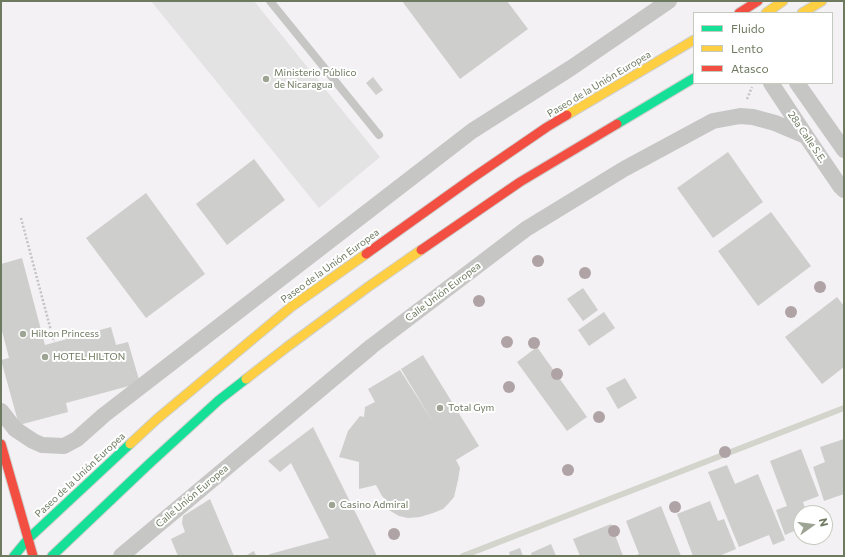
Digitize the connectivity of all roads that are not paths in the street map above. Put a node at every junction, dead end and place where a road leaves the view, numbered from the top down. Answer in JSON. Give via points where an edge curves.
{"nodes":[{"id":1,"x":270,"y":1,"type":"edge"},
{"id":2,"x":668,"y":1,"type":"edge"},
{"id":3,"x":783,"y":1,"type":"edge"},
{"id":4,"x":822,"y":1,"type":"edge"},
{"id":5,"x":767,"y":12,"type":"edge"},
{"id":6,"x":804,"y":12,"type":"edge"},
{"id":7,"x":693,"y":41,"type":"edge"},
{"id":8,"x":693,"y":79,"type":"edge"},
{"id":9,"x":772,"y":84,"type":"edge"},
{"id":10,"x":798,"y":84,"type":"edge"},
{"id":11,"x":597,"y":126,"type":"dead end"},
{"id":12,"x":379,"y":135,"type":"dead end"},
{"id":13,"x":806,"y":136,"type":"junction"},
{"id":14,"x":844,"y":150,"type":"edge"},
{"id":15,"x":551,"y":164,"type":"junction"},
{"id":16,"x":844,"y":190,"type":"edge"},
{"id":17,"x":1,"y":411,"type":"edge"},
{"id":18,"x":1,"y":444,"type":"edge"},
{"id":19,"x":28,"y":539,"type":"junction"},
{"id":20,"x":14,"y":556,"type":"edge"},
{"id":21,"x":33,"y":556,"type":"edge"},
{"id":22,"x":52,"y":556,"type":"edge"},
{"id":23,"x":121,"y":556,"type":"edge"}],
"edges":[{"from":1,"to":12,"type":"lane"},
{"from":2,"to":17,"type":"street","via":[[571,68],[472,131],[104,415],[77,439],[64,446],[42,445],[15,429]]},
{"from":3,"to":5,"type":"main road"},
{"from":4,"to":6,"type":"main road"},
{"from":7,"to":19,"type":"main road","name":"Paseo de la Unión Europea","via":[[548,127],[470,179],[291,307],[157,419]]},
{"from":8,"to":15,"type":"main road"},
{"from":9,"to":13,"type":"street","name":"28a Calle S.E."},
{"from":10,"to":14,"type":"street"},
{"from":11,"to":15,"type":"main road","via":[[577,138]]},
{"from":13,"to":16,"type":"street","name":"28a Calle S.E."},
{"from":13,"to":23,"type":"street","name":"Calle Unión Europea","via":[[775,123],[753,118],[740,116],[713,121],[624,169],[526,229],[372,346]]},
{"from":15,"to":22,"type":"main road","via":[[520,182],[368,287],[219,400]]},
{"from":18,"to":19,"type":"main road"},
{"from":19,"to":20,"type":"main road","name":"Paseo de la Unión Europea"},
{"from":19,"to":21,"type":"main road"}]}
